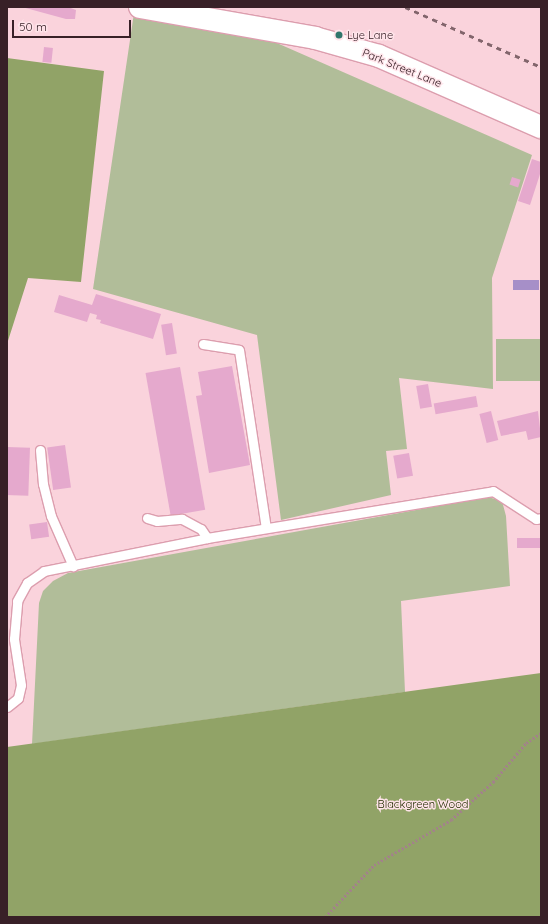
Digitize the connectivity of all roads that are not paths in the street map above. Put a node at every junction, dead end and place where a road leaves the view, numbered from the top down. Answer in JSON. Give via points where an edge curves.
{"nodes":[{"id":1,"x":140,"y":7,"type":"edge"},
{"id":2,"x":541,"y":127,"type":"edge"},
{"id":3,"x":203,"y":344,"type":"dead end"},
{"id":4,"x":40,"y":450,"type":"dead end"},
{"id":5,"x":147,"y":518,"type":"dead end"},
{"id":6,"x":541,"y":518,"type":"edge"},
{"id":7,"x":266,"y":528,"type":"junction"},
{"id":8,"x":207,"y":538,"type":"junction"},
{"id":9,"x":73,"y":566,"type":"junction"},
{"id":10,"x":7,"y":707,"type":"edge"}],
"edges":[{"from":1,"to":2,"type":"street","name":"Park Street Lane","via":[[315,38],[378,56]]},
{"from":3,"to":7,"type":"lane","via":[[239,350]]},
{"from":4,"to":9,"type":"lane","via":[[43,484],[51,516]]},
{"from":5,"to":8,"type":"lane","via":[[157,521],[182,519],[201,529]]},
{"from":6,"to":7,"type":"lane","via":[[536,519],[493,491]]},
{"from":7,"to":8,"type":"lane"},
{"from":8,"to":9,"type":"lane"},
{"from":9,"to":10,"type":"lane","via":[[44,572],[27,583],[17,602],[14,639],[20,685],[18,698]]}]}
